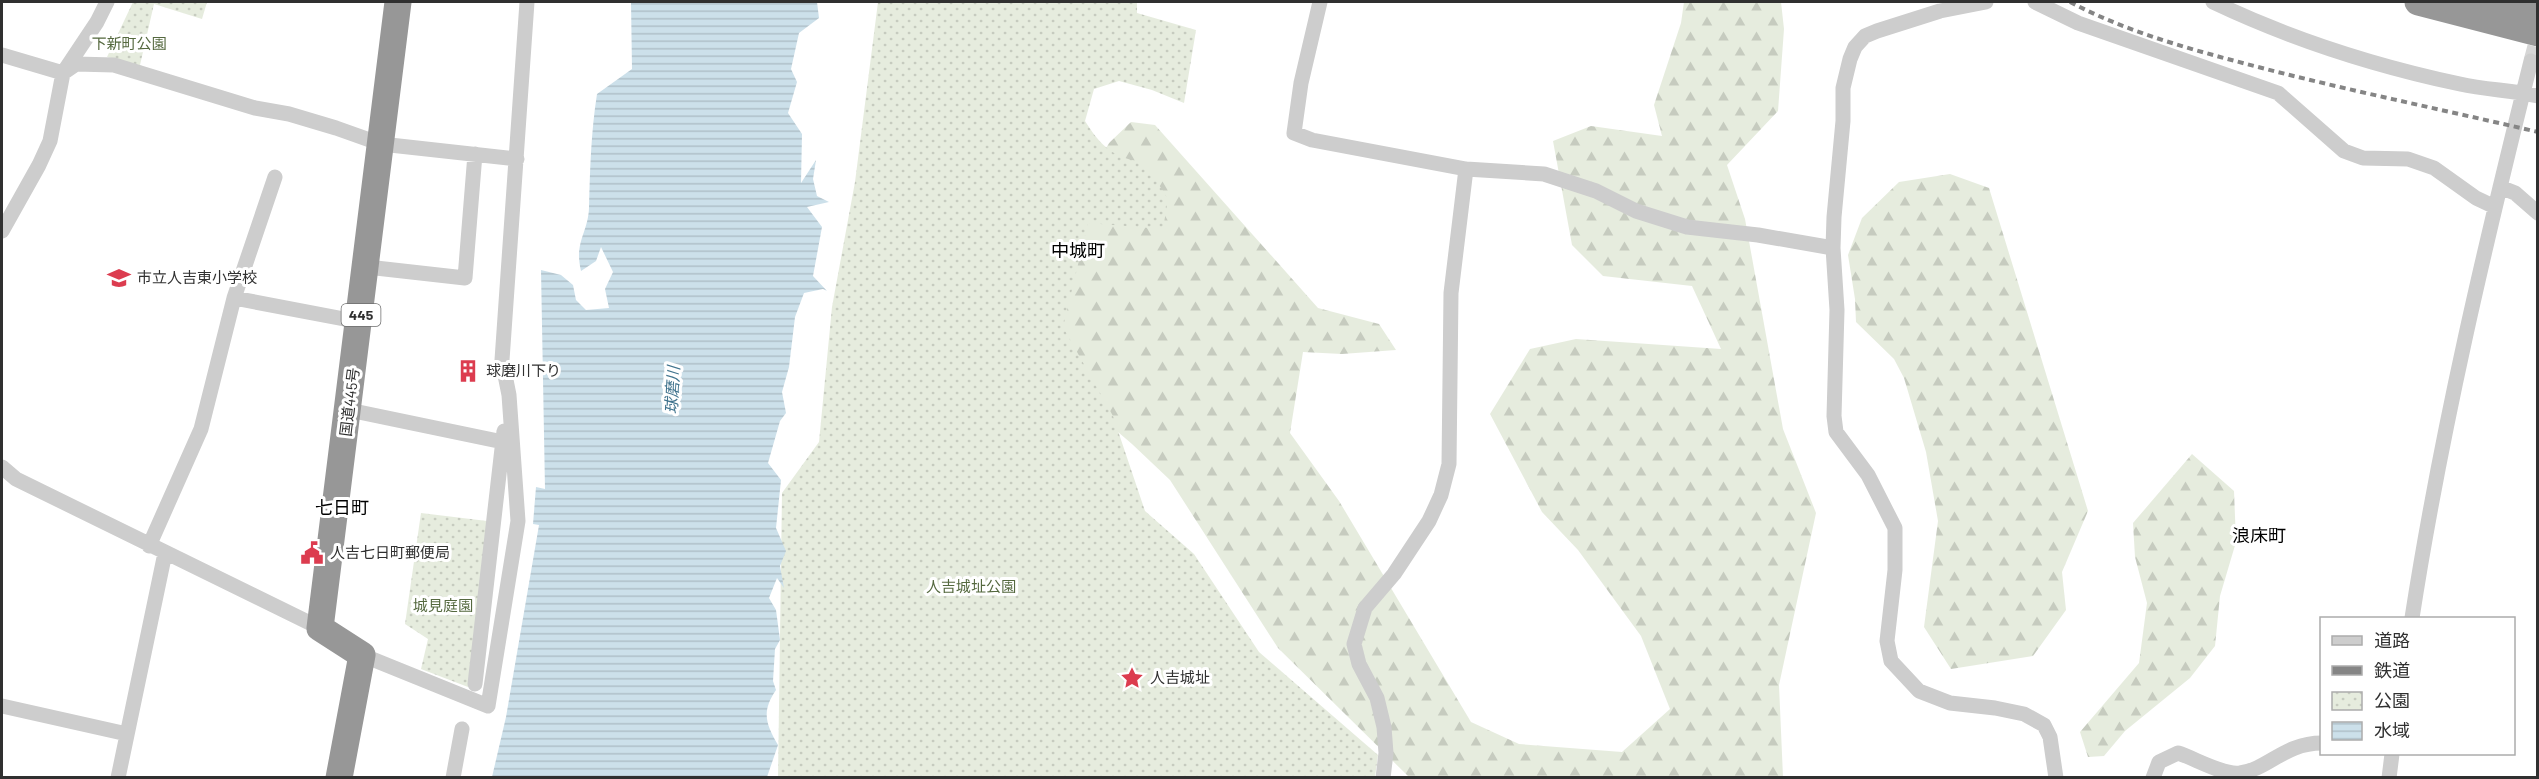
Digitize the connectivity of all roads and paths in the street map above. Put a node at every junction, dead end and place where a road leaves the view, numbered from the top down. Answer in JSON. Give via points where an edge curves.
{"nodes":[{"id":1,"x":107,"y":2,"type":"edge"},
{"id":2,"x":398,"y":2,"type":"edge"},
{"id":3,"x":527,"y":2,"type":"edge"},
{"id":4,"x":1320,"y":2,"type":"edge"},
{"id":5,"x":1986,"y":2,"type":"edge"},
{"id":6,"x":2035,"y":2,"type":"edge"},
{"id":7,"x":2213,"y":2,"type":"edge"},
{"id":8,"x":2418,"y":2,"type":"edge"},
{"id":9,"x":2487,"y":2,"type":"edge"},
{"id":10,"x":2538,"y":14,"type":"edge"},
{"id":11,"x":2538,"y":33,"type":"edge"},
{"id":12,"x":2,"y":55,"type":"edge"},
{"id":13,"x":2531,"y":61,"type":"tunnel mouth"},
{"id":14,"x":63,"y":73,"type":"junction"},
{"id":15,"x":2530,"y":94,"type":"edge"},
{"id":16,"x":381,"y":144,"type":"junction"},
{"id":17,"x":475,"y":154,"type":"junction"},
{"id":18,"x":517,"y":159,"type":"junction"},
{"id":19,"x":1467,"y":169,"type":"junction"},
{"id":20,"x":275,"y":177,"type":"dead end"},
{"id":21,"x":2500,"y":187,"type":"junction"},
{"id":22,"x":2495,"y":207,"type":"junction"},
{"id":23,"x":2538,"y":213,"type":"edge"},
{"id":24,"x":2,"y":231,"type":"edge"},
{"id":25,"x":1833,"y":248,"type":"junction"},
{"id":26,"x":367,"y":267,"type":"junction"},
{"id":27,"x":234,"y":298,"type":"junction"},
{"id":28,"x":360,"y":322,"type":"junction"},
{"id":29,"x":509,"y":395,"type":"junction"},
{"id":30,"x":349,"y":410,"type":"junction"},
{"id":31,"x":503,"y":442,"type":"junction"},
{"id":32,"x":2,"y":467,"type":"edge"},
{"id":33,"x":149,"y":546,"type":"junction"},
{"id":34,"x":165,"y":553,"type":"junction"},
{"id":35,"x":2412,"y":617,"type":"edge"},
{"id":36,"x":320,"y":628,"type":"junction"},
{"id":37,"x":362,"y":655,"type":"junction"},
{"id":38,"x":475,"y":684,"type":"dead end"},
{"id":39,"x":2,"y":706,"type":"edge"},
{"id":40,"x":462,"y":729,"type":"dead end"},
{"id":41,"x":127,"y":734,"type":"junction"},
{"id":42,"x":2320,"y":743,"type":"edge"},
{"id":43,"x":2391,"y":755,"type":"edge"},
{"id":44,"x":118,"y":777,"type":"edge"},
{"id":45,"x":339,"y":777,"type":"edge"},
{"id":46,"x":453,"y":777,"type":"edge"},
{"id":47,"x":1383,"y":777,"type":"edge"},
{"id":48,"x":2056,"y":777,"type":"edge"},
{"id":49,"x":2153,"y":777,"type":"edge"},
{"id":50,"x":2389,"y":777,"type":"edge"}],
"edges":[{"from":1,"to":14,"type":"street"},
{"from":2,"to":16,"type":"highway","name":"国道445号","number":"445"},
{"from":3,"to":18,"type":"street"},
{"from":4,"to":19,"type":"street","via":[[1294,133],[1312,140]]},
{"from":5,"to":25,"type":"street","via":[[1940,11],[1877,31],[1865,36],[1855,47],[1843,88]]},
{"from":6,"to":22,"type":"street","via":[[2078,23],[2278,93],[2343,151],[2363,158],[2408,159],[2434,168]]},
{"from":7,"to":15,"type":"street","via":[[2344,54],[2462,85]]},
{"from":8,"to":11,"type":"highway"},
{"from":9,"to":10,"type":"highway"},
{"from":12,"to":14,"type":"street"},
{"from":13,"to":15,"type":"street"},
{"from":14,"to":16,"type":"street","via":[[76,64],[114,65]]},
{"from":14,"to":24,"type":"street","via":[[50,141]]},
{"from":15,"to":21,"type":"street"},
{"from":16,"to":17,"type":"street"},
{"from":16,"to":26,"type":"highway","name":"国道445号","number":"445"},
{"from":17,"to":18,"type":"street"},
{"from":17,"to":26,"type":"street","via":[[465,278]]},
{"from":18,"to":29,"type":"street","via":[[502,360]]},
{"from":19,"to":25,"type":"street","via":[[1544,174],[1596,191],[1636,211],[1687,226]]},
{"from":19,"to":47,"type":"street","via":[[1451,293],[1449,464],[1429,521],[1394,574],[1365,608],[1354,644],[1359,664],[1377,698],[1385,744]]},
{"from":20,"to":27,"type":"street"},
{"from":21,"to":22,"type":"street"},
{"from":21,"to":23,"type":"street","via":[[2515,193]]},
{"from":22,"to":35,"type":"street","via":[[2424,538]]},
{"from":25,"to":48,"type":"street","via":[[1837,309],[1836,432],[1868,475],[1895,528],[1887,641],[1891,661],[1919,691],[1950,703],[2024,714],[2044,725],[2050,737]]},
{"from":26,"to":28,"type":"highway","name":"国道445号","number":"445"},
{"from":27,"to":28,"type":"street"},
{"from":27,"to":33,"type":"street","via":[[201,429]]},
{"from":28,"to":30,"type":"highway","name":"国道445号","number":"445"},
{"from":29,"to":31,"type":"street"},
{"from":29,"to":37,"type":"street","via":[[518,521],[488,706]]},
{"from":30,"to":31,"type":"street"},
{"from":30,"to":36,"type":"highway","name":"国道445号","number":"445"},
{"from":31,"to":38,"type":"street"},
{"from":32,"to":33,"type":"street","via":[[16,479]]},
{"from":33,"to":34,"type":"street"},
{"from":34,"to":36,"type":"street"},
{"from":34,"to":41,"type":"street"},
{"from":36,"to":37,"type":"highway"},
{"from":37,"to":45,"type":"highway"},
{"from":39,"to":41,"type":"street"},
{"from":40,"to":46,"type":"street"},
{"from":41,"to":44,"type":"street"},
{"from":42,"to":49,"type":"street","via":[[2292,747],[2238,774],[2178,753],[2159,762]]},
{"from":43,"to":50,"type":"street"}]}
